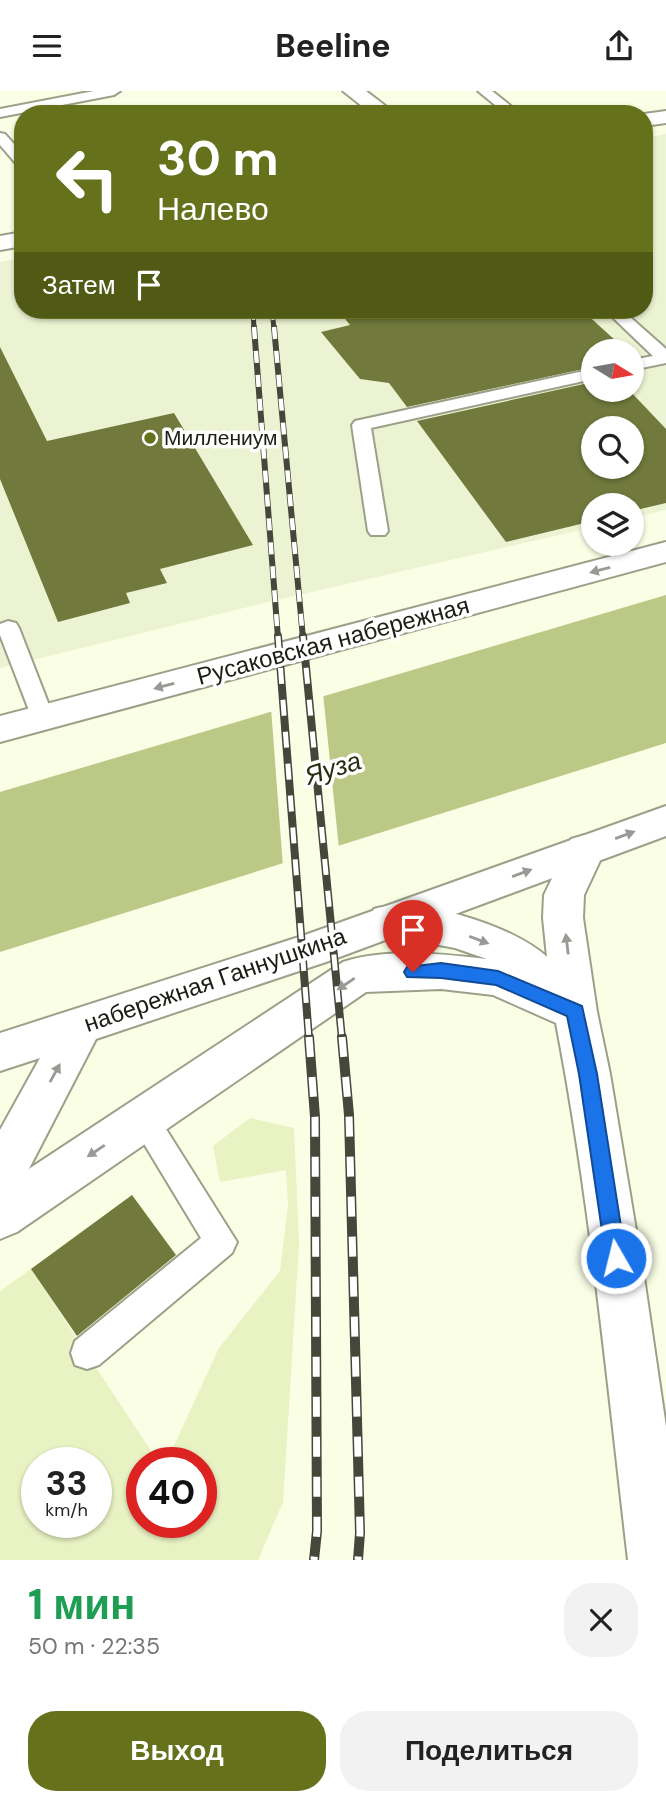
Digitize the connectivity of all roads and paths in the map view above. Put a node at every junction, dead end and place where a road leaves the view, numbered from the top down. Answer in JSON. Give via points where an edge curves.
{"nodes":[{"id":1,"x":114,"y":91,"type":"edge"},
{"id":2,"x":353,"y":91,"type":"edge"},
{"id":3,"x":484,"y":91,"type":"edge"},
{"id":4,"x":41,"y":105,"type":"edge"},
{"id":5,"x":373,"y":105,"type":"edge"},
{"id":6,"x":503,"y":105,"type":"edge"},
{"id":7,"x":623,"y":319,"type":"edge"},
{"id":8,"x":644,"y":363,"type":"edge"},
{"id":9,"x":581,"y":377,"type":"edge"},
{"id":10,"x":378,"y":531,"type":"dead end"},
{"id":11,"x":666,"y":552,"type":"edge"},
{"id":12,"x":3,"y":621,"type":"edge"},
{"id":13,"x":43,"y":718,"type":"junction"},
{"id":14,"x":0,"y":729,"type":"edge"},
{"id":15,"x":666,"y":821,"type":"edge"},
{"id":16,"x":585,"y":850,"type":"junction"},
{"id":17,"x":388,"y":921,"type":"junction"},
{"id":18,"x":575,"y":1012,"type":"junction"},
{"id":19,"x":81,"y":1025,"type":"junction"},
{"id":20,"x":0,"y":1052,"type":"edge"},
{"id":21,"x":144,"y":1119,"type":"junction"},
{"id":22,"x":0,"y":1176,"type":"edge"},
{"id":23,"x":0,"y":1216,"type":"edge"},
{"id":24,"x":87,"y":1353,"type":"dead end"},
{"id":25,"x":657,"y":1560,"type":"edge"}],
"edges":[{"from":1,"to":4,"type":"lane"},
{"from":2,"to":5,"type":"main road"},
{"from":3,"to":6,"type":"lane"},
{"from":7,"to":8,"type":"lane","via":[[666,358]]},
{"from":9,"to":10,"type":"lane","via":[[361,425]]},
{"from":11,"to":13,"type":"main road","name":"Русаковская набережная","one_way":true},
{"from":12,"to":13,"type":"lane"},
{"from":13,"to":14,"type":"main road","name":"Русаковская набережная"},
{"from":16,"to":15,"type":"main road","name":"набережная Ганнушкина","one_way":true},
{"from":17,"to":16,"type":"main road","name":"набережная Ганнушкина","one_way":true},
{"from":18,"to":16,"type":"main road","one_way":true,"via":[[564,895]]},
{"from":17,"to":18,"type":"main road","one_way":true,"via":[[433,926],[514,954]]},
{"from":17,"to":19,"type":"main road","name":"набережная Ганнушкина"},
{"from":18,"to":21,"type":"main road","one_way":true,"via":[[498,978],[441,971],[358,975]]},
{"from":18,"to":25,"type":"main road","via":[[618,1271]]},
{"from":19,"to":20,"type":"main road","name":"набережная Ганнушкина"},
{"from":22,"to":19,"type":"main road","one_way":true},
{"from":21,"to":23,"type":"main road","one_way":true},
{"from":21,"to":24,"type":"lane","via":[[221,1242]]}]}
